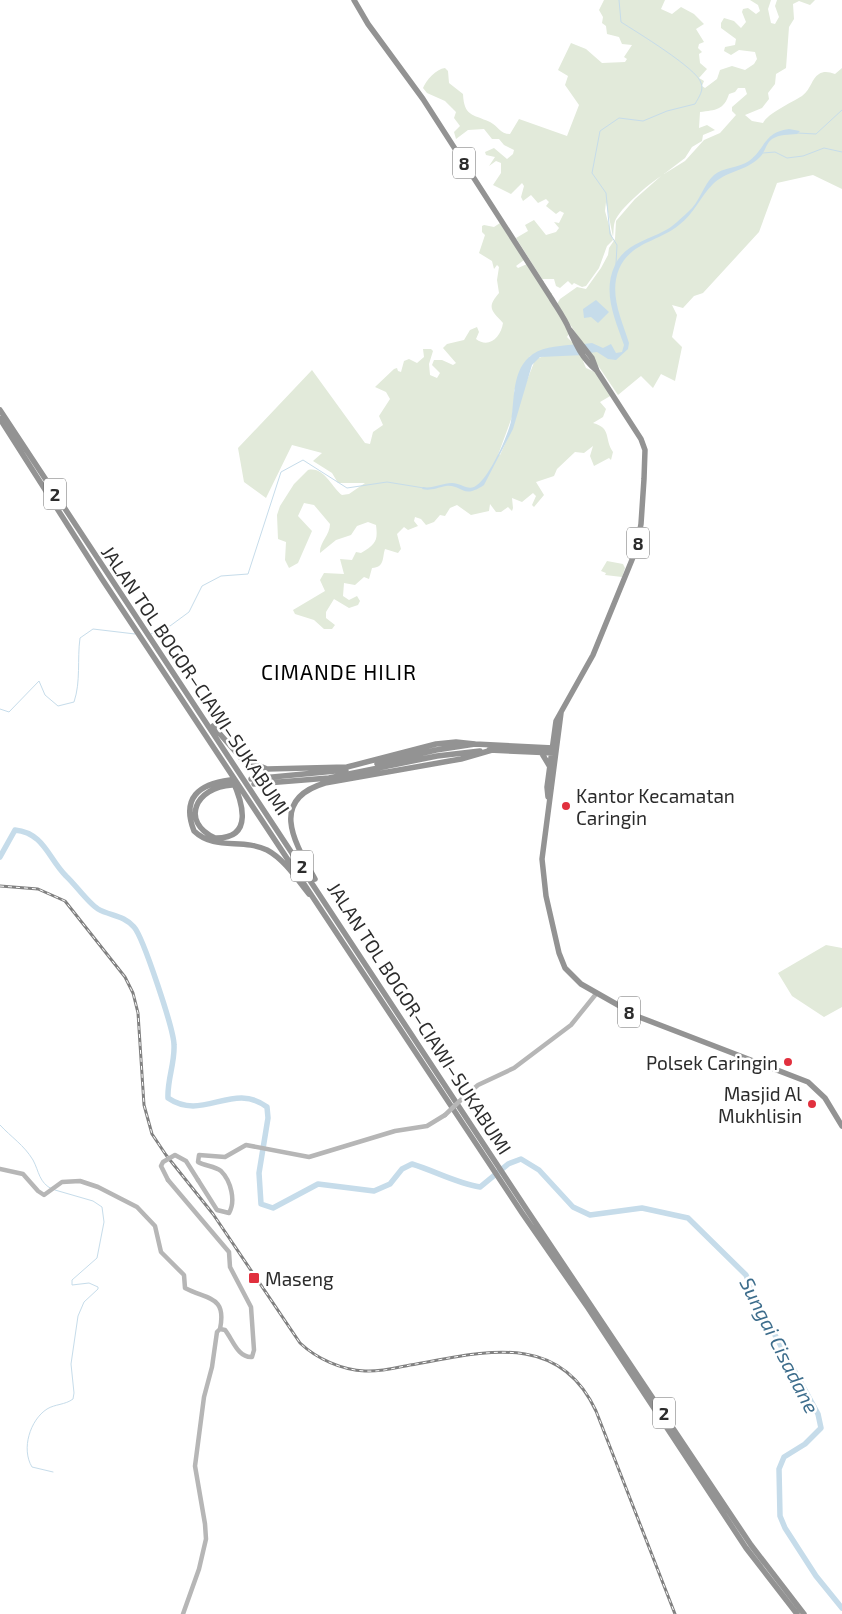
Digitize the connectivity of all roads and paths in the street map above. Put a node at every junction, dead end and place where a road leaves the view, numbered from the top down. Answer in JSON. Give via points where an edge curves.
{"nodes":[{"id":1,"x":354,"y":0,"type":"edge"},
{"id":2,"x":0,"y":410,"type":"edge"},
{"id":3,"x":0,"y":419,"type":"edge"},
{"id":4,"x":195,"y":702,"type":"junction"},
{"id":5,"x":561,"y":713,"type":"junction"},
{"id":6,"x":552,"y":736,"type":"junction"},
{"id":7,"x":476,"y":744,"type":"junction"},
{"id":8,"x":541,"y":749,"type":"junction"},
{"id":9,"x":492,"y":750,"type":"junction"},
{"id":10,"x":554,"y":750,"type":"junction"},
{"id":11,"x":223,"y":760,"type":"junction"},
{"id":12,"x":550,"y":767,"type":"junction"},
{"id":13,"x":549,"y":802,"type":"junction"},
{"id":14,"x":335,"y":916,"type":"junction"},
{"id":15,"x":332,"y":923,"type":"junction"},
{"id":16,"x":596,"y":994,"type":"junction"},
{"id":17,"x":408,"y":1032,"type":"junction"},
{"id":18,"x":842,"y":1126,"type":"edge"},
{"id":19,"x":0,"y":1169,"type":"edge"},
{"id":20,"x":525,"y":1211,"type":"junction"},
{"id":21,"x":220,"y":1329,"type":"junction"},
{"id":22,"x":183,"y":1614,"type":"edge"},
{"id":23,"x":797,"y":1614,"type":"edge"},
{"id":24,"x":804,"y":1614,"type":"edge"}],
"edges":[{"from":1,"to":5,"type":"highway","number":"8","via":[[423,99],[644,446],[641,524],[635,555],[601,638]]},
{"from":2,"to":4,"type":"highway","name":"JALAN TOL BOGOR–CIAWI–SUKABUMI","number":"2","via":[[109,579]]},
{"from":3,"to":11,"type":"highway","name":"JALAN TOL BOGOR–CIAWI–SUKABUMI","number":"2"},
{"from":4,"to":7,"type":"highway","via":[[236,754],[249,764],[267,769],[347,767],[436,744]]},
{"from":4,"to":14,"type":"highway","name":"JALAN TOL BOGOR–CIAWI–SUKABUMI","number":"2"},
{"from":5,"to":6,"type":"highway","number":"8"},
{"from":5,"to":10,"type":"highway","number":"8"},
{"from":6,"to":8,"type":"highway"},
{"from":6,"to":10,"type":"highway","number":"8"},
{"from":7,"to":8,"type":"highway"},
{"from":7,"to":9,"type":"highway","via":[[329,773],[253,781],[329,778],[437,756]]},
{"from":8,"to":9,"type":"highway"},
{"from":8,"to":10,"type":"highway"},
{"from":8,"to":12,"type":"highway"},
{"from":9,"to":14,"type":"highway","via":[[462,759],[325,783],[302,795],[292,810],[291,830]]},
{"from":10,"to":12,"type":"highway","number":"8"},
{"from":10,"to":13,"type":"highway","number":"8"},
{"from":11,"to":15,"type":"highway","name":"JALAN TOL BOGOR–CIAWI–SUKABUMI","number":"2"},
{"from":11,"to":15,"type":"highway","via":[[239,794],[244,813],[242,823],[224,838],[215,838],[200,827],[196,815],[198,802],[210,789],[231,782],[214,782],[198,791],[189,810],[194,831],[212,842],[253,845],[274,854]]},
{"from":12,"to":13,"type":"highway","number":"8"},
{"from":13,"to":16,"type":"highway","number":"8","via":[[542,870],[559,953],[569,974]]},
{"from":14,"to":17,"type":"highway","name":"JALAN TOL BOGOR–CIAWI–SUKABUMI","number":"2"},
{"from":15,"to":17,"type":"highway","name":"JALAN TOL BOGOR–CIAWI–SUKABUMI","number":"2"},
{"from":16,"to":18,"type":"highway","number":"8","via":[[639,1017],[808,1082],[825,1098]]},
{"from":16,"to":21,"type":"street","bridge":true,"via":[[570,1025],[514,1068],[478,1085],[427,1126],[395,1130],[313,1156],[252,1146],[243,1146],[224,1157],[200,1154],[198,1162],[218,1169],[225,1177],[233,1200],[229,1214],[217,1210],[186,1161],[175,1155],[163,1162],[161,1166],[168,1180],[229,1252],[230,1267],[252,1309],[252,1357],[242,1354],[227,1332]]},
{"from":17,"to":20,"type":"highway","name":"JALAN TOL BOGOR–CIAWI–SUKABUMI","number":"2"},
{"from":19,"to":21,"type":"street","via":[[23,1174],[43,1194],[67,1181],[86,1182],[139,1209],[157,1230],[162,1254],[184,1275],[185,1288],[208,1296],[218,1304]]},
{"from":20,"to":23,"type":"highway","name":"JALAN TOL BOGOR–CIAWI–SUKABUMI","number":"2","via":[[746,1548]]},
{"from":20,"to":24,"type":"highway","name":"JALAN TOL BOGOR–CIAWI–SUKABUMI","number":"2","via":[[752,1545]]},
{"from":21,"to":22,"type":"street","via":[[216,1335],[204,1397],[195,1466],[206,1539]]}]}
